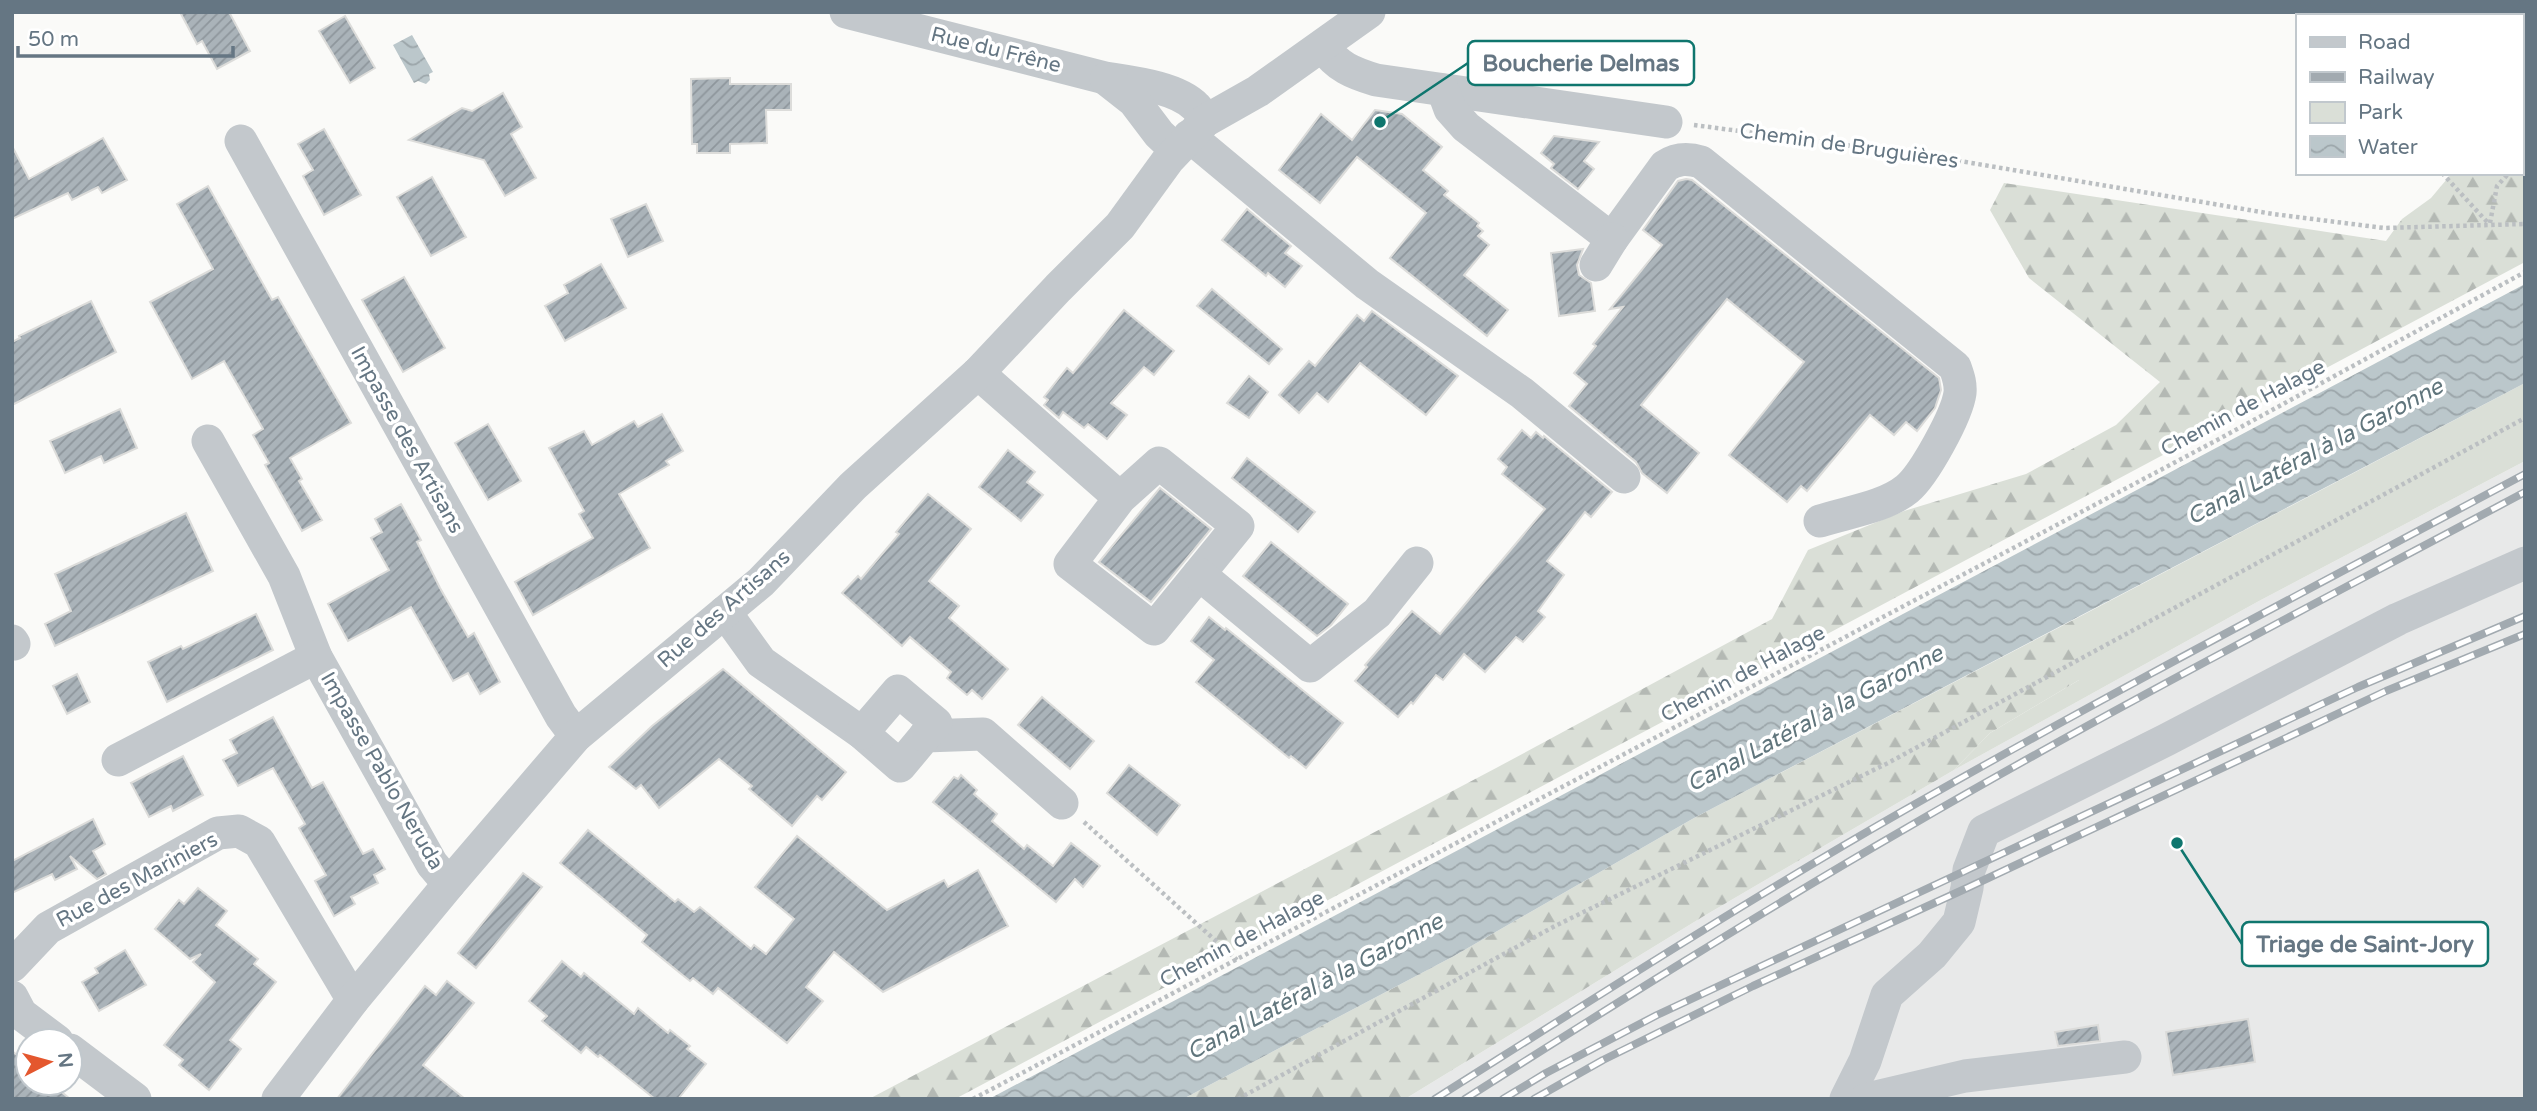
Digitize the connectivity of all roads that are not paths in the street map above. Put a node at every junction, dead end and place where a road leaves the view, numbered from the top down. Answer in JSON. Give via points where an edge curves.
{"nodes":[{"id":1,"x":846,"y":12,"type":"edge"},
{"id":2,"x":1369,"y":12,"type":"edge"},
{"id":3,"x":1323,"y":47,"type":"junction"},
{"id":4,"x":1105,"y":78,"type":"junction"},
{"id":5,"x":1443,"y":90,"type":"junction"},
{"id":6,"x":1666,"y":122,"type":"road end"},
{"id":7,"x":1190,"y":136,"type":"junction"},
{"id":8,"x":241,"y":141,"type":"dead end"},
{"id":9,"x":978,"y":373,"type":"junction"},
{"id":10,"x":208,"y":441,"type":"dead end"},
{"id":11,"x":1624,"y":477,"type":"dead end"},
{"id":12,"x":1120,"y":498,"type":"junction"},
{"id":13,"x":1820,"y":521,"type":"dead end"},
{"id":14,"x":1417,"y":563,"type":"dead end"},
{"id":15,"x":2525,"y":563,"type":"edge"},
{"id":16,"x":1199,"y":574,"type":"junction"},
{"id":17,"x":725,"y":612,"type":"junction"},
{"id":18,"x":316,"y":657,"type":"junction"},
{"id":19,"x":862,"y":733,"type":"junction"},
{"id":20,"x":576,"y":736,"type":"junction"},
{"id":21,"x":925,"y":736,"type":"junction"},
{"id":22,"x":118,"y":760,"type":"dead end"},
{"id":23,"x":1062,"y":803,"type":"road end"},
{"id":24,"x":449,"y":884,"type":"junction"},
{"id":25,"x":12,"y":966,"type":"edge"},
{"id":26,"x":12,"y":997,"type":"edge"},
{"id":27,"x":353,"y":1000,"type":"junction"},
{"id":28,"x":38,"y":1027,"type":"edge"},
{"id":29,"x":2125,"y":1057,"type":"dead end"},
{"id":30,"x":84,"y":1061,"type":"edge"},
{"id":31,"x":135,"y":1099,"type":"edge"},
{"id":32,"x":278,"y":1099,"type":"edge"},
{"id":33,"x":1846,"y":1099,"type":"edge"},
{"id":34,"x":1867,"y":1099,"type":"edge"}],
"edges":[{"from":1,"to":4,"type":"street","name":"Rue du Frêne"},
{"from":2,"to":3,"type":"street"},
{"from":3,"to":5,"type":"street","via":[[1349,72]]},
{"from":3,"to":7,"type":"street"},
{"from":4,"to":7,"type":"street","name":"Rue du Frêne","via":[[1135,101],[1159,134]]},
{"from":4,"to":7,"type":"street","name":"Rue du Frêne","via":[[1148,85],[1195,106]]},
{"from":5,"to":6,"type":"street"},
{"from":5,"to":13,"type":"street","via":[[1450,109],[1466,127],[1604,252],[1665,166],[1673,160],[1701,162],[1955,367],[1961,382],[1956,409],[1921,474],[1907,489],[1884,502]]},
{"from":7,"to":9,"type":"street","name":"Rue des Artisans","via":[[1120,226]]},
{"from":7,"to":11,"type":"street","via":[[1367,284],[1522,393]]},
{"from":8,"to":20,"type":"street","name":"Impasse des Artisans"},
{"from":9,"to":12,"type":"street"},
{"from":9,"to":17,"type":"street","name":"Rue des Artisans","via":[[853,486],[761,582]]},
{"from":10,"to":18,"type":"street","name":"Impasse Pablo Neruda","via":[[284,576]]},
{"from":12,"to":16,"type":"street","via":[[1159,463],[1238,526]]},
{"from":12,"to":16,"type":"street","via":[[1070,564],[1154,629]]},
{"from":14,"to":16,"type":"street","via":[[1377,613],[1310,666]]},
{"from":15,"to":33,"type":"street","via":[[2398,619],[1984,831],[1969,870],[1959,922],[1887,995],[1866,1061]]},
{"from":17,"to":19,"type":"street","via":[[761,662]]},
{"from":17,"to":20,"type":"street","name":"Rue des Artisans"},
{"from":18,"to":22,"type":"street","name":"Impasse Pablo Neruda"},
{"from":18,"to":24,"type":"street","name":"Impasse Pablo Neruda","via":[[432,864]]},
{"from":19,"to":21,"type":"street","via":[[900,766]]},
{"from":19,"to":21,"type":"street","via":[[898,691],[936,723]]},
{"from":20,"to":24,"type":"street","name":"Rue des Artisans"},
{"from":21,"to":23,"type":"street","via":[[983,734]]},
{"from":24,"to":27,"type":"street","name":"Rue des Artisans"},
{"from":25,"to":27,"type":"street","name":"Rue des Mariniers","via":[[48,928],[218,833],[239,831],[260,842]]},
{"from":26,"to":28,"type":"street","via":[[21,1014]]},
{"from":27,"to":32,"type":"street","name":"Rue des Artisans"},
{"from":29,"to":34,"type":"street","via":[[1965,1076]]},
{"from":30,"to":31,"type":"street"}]}
